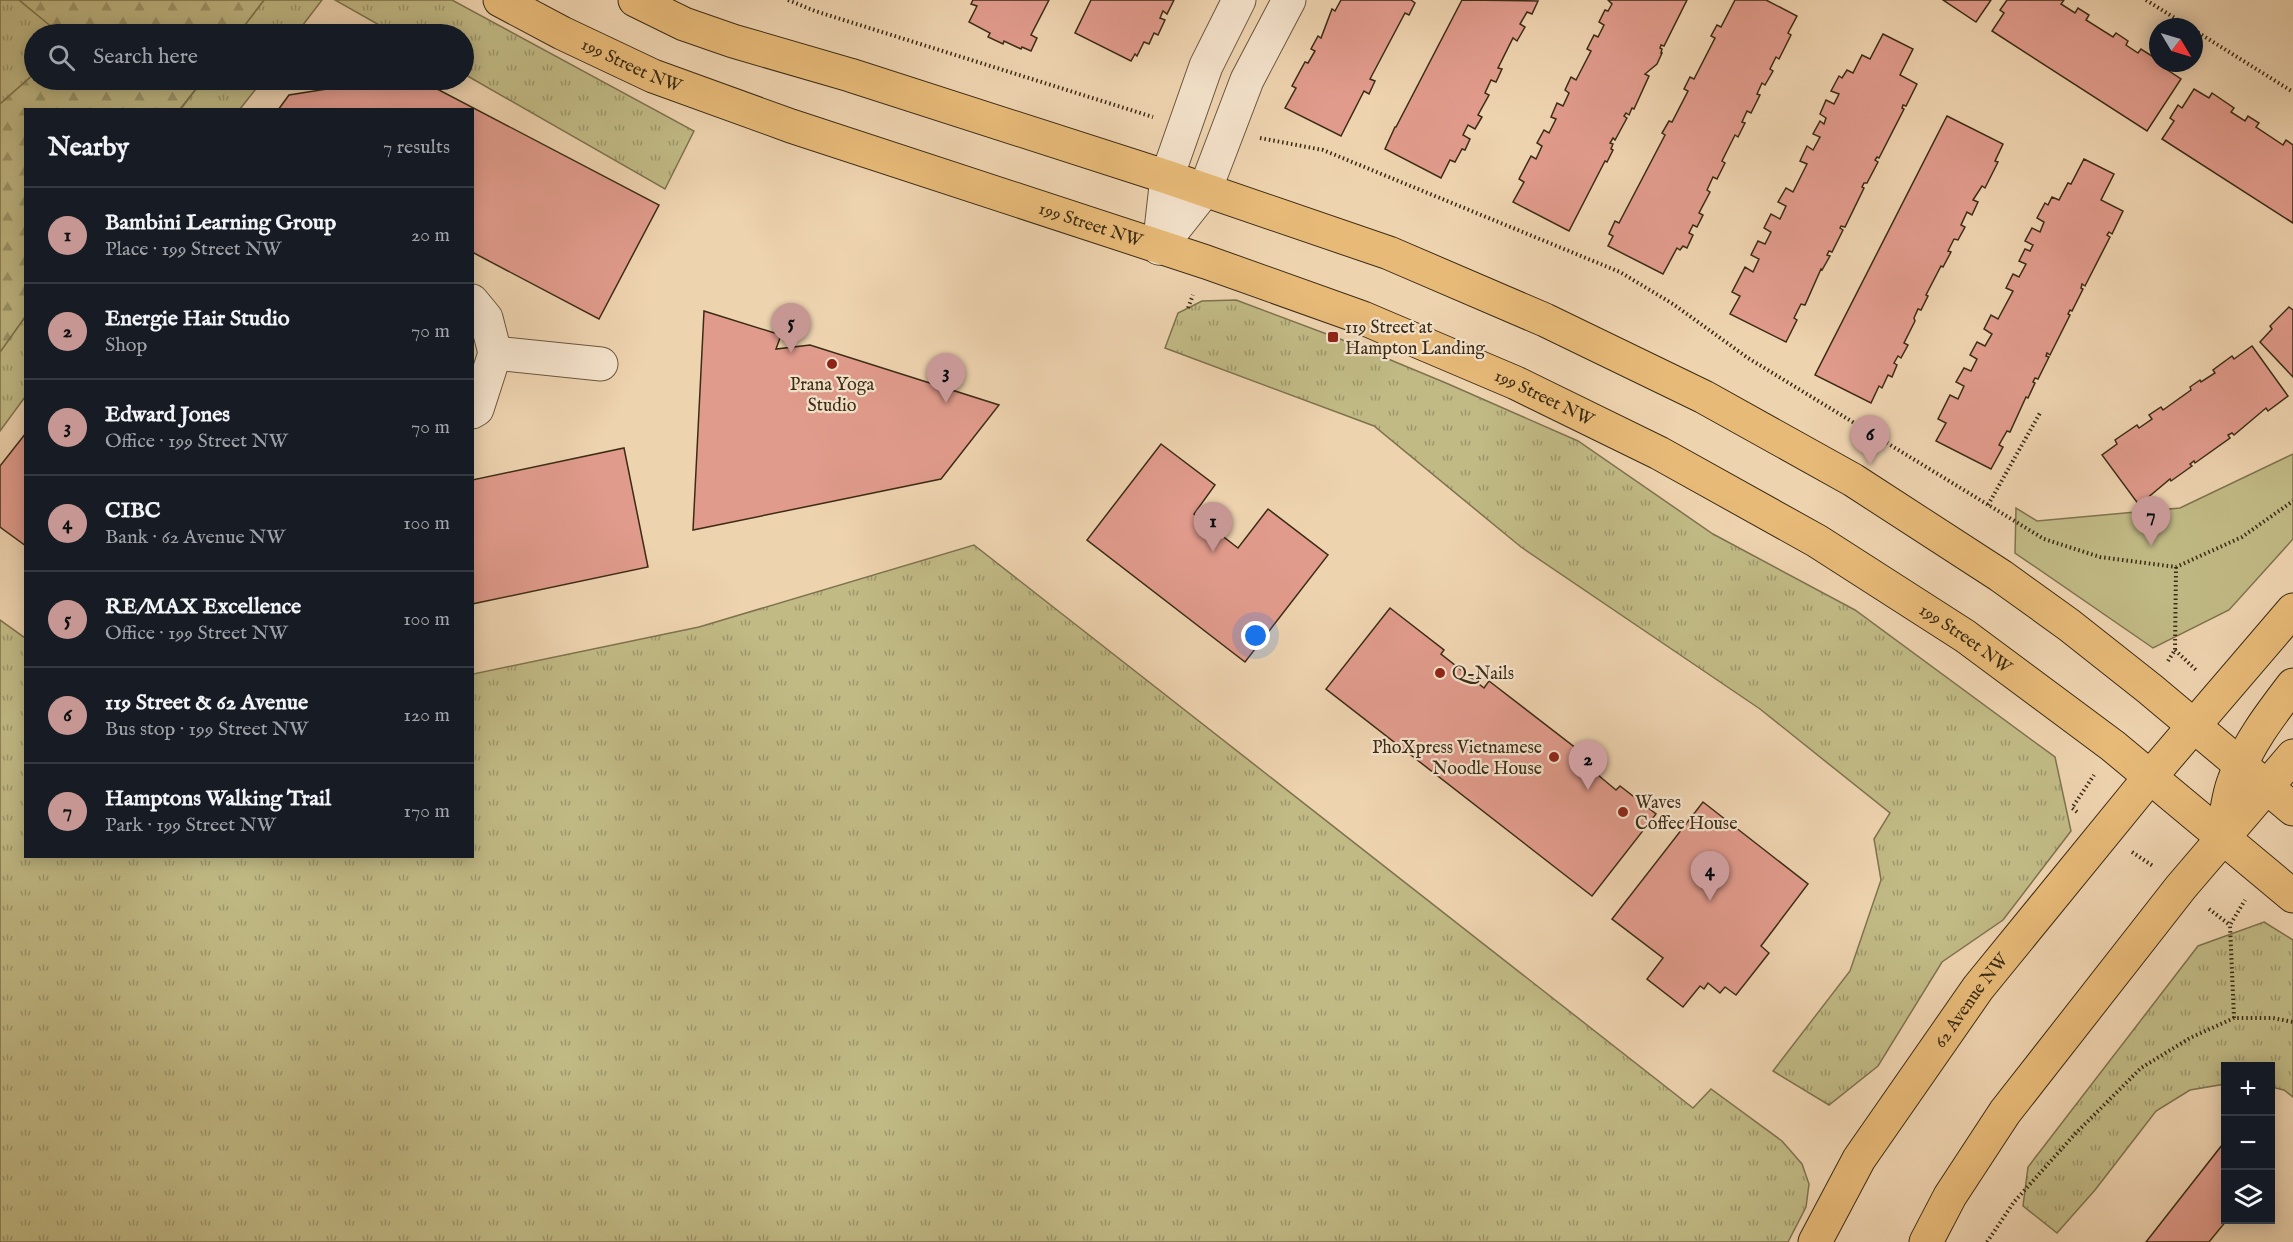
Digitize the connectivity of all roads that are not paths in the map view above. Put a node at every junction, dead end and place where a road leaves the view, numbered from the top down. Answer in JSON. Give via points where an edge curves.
{"nodes":[{"id":1,"x":500,"y":0,"type":"edge"},
{"id":2,"x":635,"y":0,"type":"edge"},
{"id":3,"x":1239,"y":0,"type":"edge"},
{"id":4,"x":1289,"y":0,"type":"edge"},
{"id":5,"x":1167,"y":177,"type":"junction"},
{"id":6,"x":1204,"y":190,"type":"junction"},
{"id":7,"x":1159,"y":248,"type":"junction"},
{"id":8,"x":474,"y":303,"type":"edge"},
{"id":9,"x":495,"y":353,"type":"junction"},
{"id":10,"x":601,"y":364,"type":"dead end"},
{"id":11,"x":474,"y":411,"type":"edge"},
{"id":12,"x":2293,"y":610,"type":"edge"},
{"id":13,"x":2293,"y":686,"type":"edge"},
{"id":14,"x":2194,"y":725,"type":"junction"},
{"id":15,"x":2293,"y":756,"type":"edge"},
{"id":16,"x":2241,"y":764,"type":"junction"},
{"id":17,"x":2150,"y":777,"type":"junction"},
{"id":18,"x":2267,"y":786,"type":"junction"},
{"id":19,"x":2293,"y":809,"type":"edge"},
{"id":20,"x":2223,"y":837,"type":"junction"},
{"id":21,"x":2293,"y":896,"type":"edge"},
{"id":22,"x":1815,"y":1242,"type":"edge"},
{"id":23,"x":1926,"y":1242,"type":"edge"}],
"edges":[{"from":1,"to":7,"type":"main road","name":"199 Street NW","via":[[653,76]]},
{"from":2,"to":5,"type":"main road","via":[[684,24],[733,41]]},
{"from":3,"to":5,"type":"lane","via":[[1206,66]]},
{"from":4,"to":6,"type":"lane","via":[[1247,80]]},
{"from":5,"to":6,"type":"main road"},
{"from":5,"to":7,"type":"lane"},
{"from":6,"to":7,"type":"lane"},
{"from":6,"to":14,"type":"main road","via":[[1389,253],[1545,320],[1704,397],[1853,480],[1962,550],[2069,625]]},
{"from":7,"to":17,"type":"main road","name":"199 Street NW","via":[[1363,318],[1516,383],[1659,453],[1817,541],[1919,606],[2023,678]]},
{"from":8,"to":9,"type":"lane","via":[[486,318]]},
{"from":9,"to":10,"type":"lane"},
{"from":9,"to":11,"type":"lane"},
{"from":12,"to":14,"type":"main road"},
{"from":13,"to":16,"type":"main road","via":[[2262,726]]},
{"from":14,"to":16,"type":"main road"},
{"from":14,"to":17,"type":"main road","name":"62 Avenue NW"},
{"from":15,"to":18,"type":"main road"},
{"from":16,"to":18,"type":"main road"},
{"from":16,"to":20,"type":"main road","via":[[2228,802]]},
{"from":17,"to":20,"type":"main road","name":"199 Street NW"},
{"from":17,"to":22,"type":"main road","name":"62 Avenue NW","via":[[1978,988],[1859,1158]]},
{"from":18,"to":19,"type":"main road"},
{"from":18,"to":20,"type":"main road"},
{"from":20,"to":21,"type":"main road","name":"199 Street NW"},
{"from":20,"to":23,"type":"main road","via":[[2005,1112],[1950,1196]]}]}
